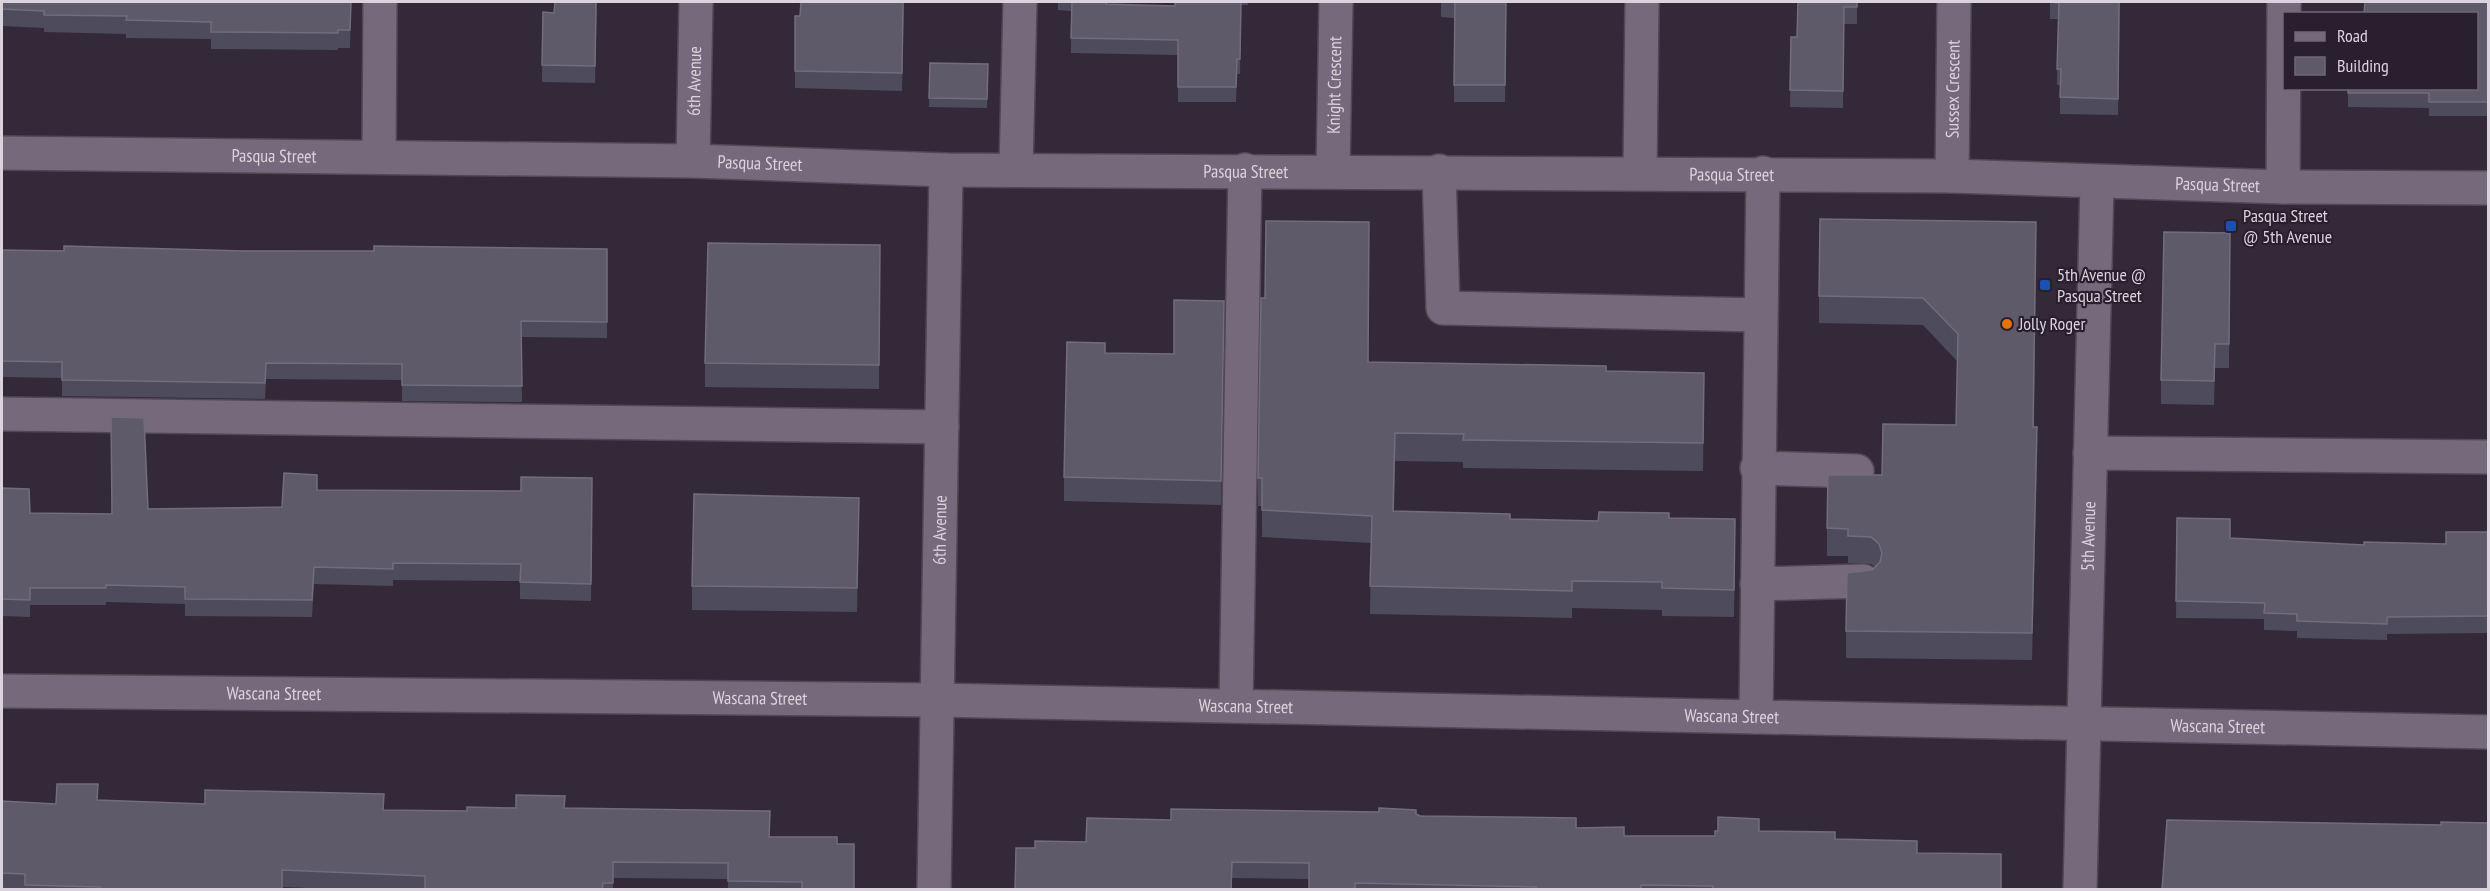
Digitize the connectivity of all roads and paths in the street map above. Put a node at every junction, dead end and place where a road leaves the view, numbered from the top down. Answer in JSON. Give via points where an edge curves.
{"nodes":[{"id":1,"x":380,"y":2,"type":"edge"},
{"id":2,"x":696,"y":2,"type":"edge"},
{"id":3,"x":1020,"y":2,"type":"edge"},
{"id":4,"x":1336,"y":2,"type":"edge"},
{"id":5,"x":1642,"y":2,"type":"edge"},
{"id":6,"x":1954,"y":2,"type":"edge"},
{"id":7,"x":2284,"y":90,"type":"edge"},
{"id":8,"x":2,"y":153,"type":"edge"},
{"id":9,"x":380,"y":157,"type":"junction"},
{"id":10,"x":693,"y":161,"type":"junction"},
{"id":11,"x":946,"y":170,"type":"junction"},
{"id":12,"x":1016,"y":170,"type":"junction"},
{"id":13,"x":1245,"y":170,"type":"junction"},
{"id":14,"x":1333,"y":171,"type":"junction"},
{"id":15,"x":1439,"y":171,"type":"junction"},
{"id":16,"x":1640,"y":172,"type":"junction"},
{"id":17,"x":1763,"y":173,"type":"junction"},
{"id":18,"x":1952,"y":176,"type":"junction"},
{"id":19,"x":2097,"y":182,"type":"junction"},
{"id":20,"x":2283,"y":187,"type":"junction"},
{"id":21,"x":2488,"y":188,"type":"edge"},
{"id":22,"x":1759,"y":315,"type":"junction"},
{"id":23,"x":2,"y":414,"type":"edge"},
{"id":24,"x":942,"y":427,"type":"junction"},
{"id":25,"x":2090,"y":453,"type":"junction"},
{"id":26,"x":2488,"y":457,"type":"edge"},
{"id":27,"x":1757,"y":468,"type":"junction"},
{"id":28,"x":1857,"y":471,"type":"dead end"},
{"id":29,"x":1863,"y":581,"type":"edge"},
{"id":30,"x":1757,"y":584,"type":"junction"},
{"id":31,"x":2,"y":691,"type":"edge"},
{"id":32,"x":937,"y":700,"type":"junction"},
{"id":33,"x":1236,"y":706,"type":"junction"},
{"id":34,"x":1756,"y":717,"type":"junction"},
{"id":35,"x":2085,"y":723,"type":"junction"},
{"id":36,"x":2488,"y":732,"type":"edge"},
{"id":37,"x":934,"y":890,"type":"edge"},
{"id":38,"x":2080,"y":890,"type":"edge"}],
"edges":[{"from":1,"to":9,"type":"street"},
{"from":2,"to":10,"type":"street","name":"6th Avenue"},
{"from":3,"to":12,"type":"street"},
{"from":4,"to":14,"type":"street","name":"Knight Crescent"},
{"from":5,"to":16,"type":"street"},
{"from":6,"to":18,"type":"street","name":"Sussex Crescent"},
{"from":7,"to":20,"type":"street"},
{"from":8,"to":9,"type":"street","name":"Pasqua Street"},
{"from":9,"to":10,"type":"street","name":"Pasqua Street"},
{"from":10,"to":11,"type":"street","name":"Pasqua Street"},
{"from":11,"to":12,"type":"street","name":"Pasqua Street"},
{"from":11,"to":24,"type":"street","name":"6th Avenue"},
{"from":12,"to":13,"type":"street","name":"Pasqua Street"},
{"from":13,"to":14,"type":"street","name":"Pasqua Street"},
{"from":13,"to":33,"type":"street"},
{"from":14,"to":15,"type":"street","name":"Pasqua Street"},
{"from":15,"to":16,"type":"street","name":"Pasqua Street"},
{"from":15,"to":22,"type":"street","via":[[1443,308]]},
{"from":16,"to":17,"type":"street","name":"Pasqua Street"},
{"from":17,"to":18,"type":"street","name":"Pasqua Street"},
{"from":17,"to":22,"type":"street"},
{"from":18,"to":19,"type":"street","name":"Pasqua Street"},
{"from":19,"to":20,"type":"street","name":"Pasqua Street"},
{"from":19,"to":25,"type":"street","name":"5th Avenue"},
{"from":20,"to":21,"type":"street","name":"Pasqua Street"},
{"from":22,"to":27,"type":"street"},
{"from":23,"to":24,"type":"street"},
{"from":24,"to":32,"type":"street","name":"6th Avenue"},
{"from":25,"to":26,"type":"street"},
{"from":25,"to":35,"type":"street","name":"5th Avenue"},
{"from":27,"to":28,"type":"street"},
{"from":27,"to":30,"type":"street"},
{"from":29,"to":30,"type":"street"},
{"from":30,"to":34,"type":"street"},
{"from":31,"to":32,"type":"street","name":"Wascana Street"},
{"from":32,"to":33,"type":"street","name":"Wascana Street"},
{"from":32,"to":37,"type":"street","name":"6th Avenue"},
{"from":33,"to":34,"type":"street","name":"Wascana Street"},
{"from":34,"to":35,"type":"street","name":"Wascana Street"},
{"from":35,"to":36,"type":"street","name":"Wascana Street"},
{"from":35,"to":38,"type":"street","name":"5th Avenue"}]}
